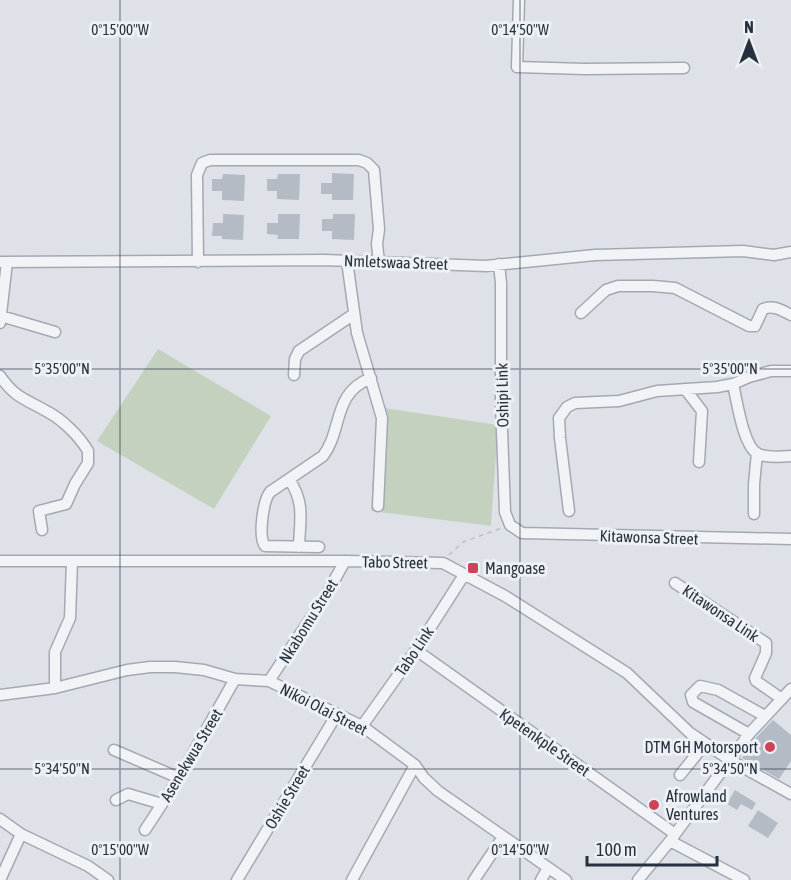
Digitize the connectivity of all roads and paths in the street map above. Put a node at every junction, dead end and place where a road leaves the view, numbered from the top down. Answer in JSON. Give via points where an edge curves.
{"nodes":[{"id":1,"x":519,"y":0,"type":"edge"},
{"id":2,"x":684,"y":69,"type":"dead end"},
{"id":3,"x":791,"y":252,"type":"edge"},
{"id":4,"x":347,"y":261,"type":"junction"},
{"id":5,"x":4,"y":262,"type":"edge"},
{"id":6,"x":198,"y":262,"type":"junction"},
{"id":7,"x":379,"y":262,"type":"junction"},
{"id":8,"x":499,"y":264,"type":"junction"},
{"id":9,"x":581,"y":313,"type":"dead end"},
{"id":10,"x":354,"y":314,"type":"junction"},
{"id":11,"x":791,"y":315,"type":"edge"},
{"id":12,"x":1,"y":316,"type":"edge"},
{"id":13,"x":0,"y":323,"type":"edge"},
{"id":14,"x":55,"y":332,"type":"dead end"},
{"id":15,"x":791,"y":371,"type":"edge"},
{"id":16,"x":294,"y":375,"type":"dead end"},
{"id":17,"x":0,"y":376,"type":"edge"},
{"id":18,"x":371,"y":378,"type":"junction"},
{"id":19,"x":733,"y":384,"type":"junction"},
{"id":20,"x":685,"y":389,"type":"junction"},
{"id":21,"x":757,"y":453,"type":"junction"},
{"id":22,"x":791,"y":456,"type":"edge"},
{"id":23,"x":699,"y":462,"type":"dead end"},
{"id":24,"x":289,"y":479,"type":"junction"},
{"id":25,"x":378,"y":506,"type":"dead end"},
{"id":26,"x":569,"y":510,"type":"dead end"},
{"id":27,"x":754,"y":514,"type":"dead end"},
{"id":28,"x":510,"y":525,"type":"junction"},
{"id":29,"x":42,"y":530,"type":"dead end"},
{"id":30,"x":791,"y":540,"type":"edge"},
{"id":31,"x":299,"y":547,"type":"junction"},
{"id":32,"x":319,"y":547,"type":"dead end"},
{"id":33,"x":0,"y":561,"type":"edge"},
{"id":34,"x":72,"y":561,"type":"junction"},
{"id":35,"x":345,"y":561,"type":"junction"},
{"id":36,"x":443,"y":563,"type":"junction"},
{"id":37,"x":464,"y":575,"type":"junction"},
{"id":38,"x":675,"y":583,"type":"dead end"},
{"id":39,"x":416,"y":650,"type":"junction"},
{"id":40,"x":235,"y":679,"type":"junction"},
{"id":41,"x":269,"y":681,"type":"junction"},
{"id":42,"x":55,"y":688,"type":"junction"},
{"id":43,"x":791,"y":689,"type":"edge"},
{"id":44,"x":0,"y":695,"type":"edge"},
{"id":45,"x":782,"y":699,"type":"junction"},
{"id":46,"x":338,"y":714,"type":"junction"},
{"id":47,"x":765,"y":716,"type":"junction"},
{"id":48,"x":362,"y":726,"type":"junction"},
{"id":49,"x":748,"y":734,"type":"junction"},
{"id":50,"x":705,"y":744,"type":"junction"},
{"id":51,"x":114,"y":750,"type":"dead end"},
{"id":52,"x":730,"y":760,"type":"junction"},
{"id":53,"x":416,"y":765,"type":"junction"},
{"id":54,"x":680,"y":775,"type":"dead end"},
{"id":55,"x":179,"y":778,"type":"junction"},
{"id":56,"x":791,"y":794,"type":"edge"},
{"id":57,"x":116,"y":800,"type":"dead end"},
{"id":58,"x":162,"y":804,"type":"junction"},
{"id":59,"x":0,"y":819,"type":"edge"},
{"id":60,"x":145,"y":830,"type":"dead end"},
{"id":61,"x":21,"y":834,"type":"junction"},
{"id":62,"x":503,"y":837,"type":"junction"},
{"id":63,"x":672,"y":837,"type":"junction"},
{"id":64,"x":548,"y":868,"type":"junction"},
{"id":65,"x":0,"y":880,"type":"edge"},
{"id":66,"x":108,"y":880,"type":"edge"},
{"id":67,"x":237,"y":880,"type":"edge"},
{"id":68,"x":352,"y":880,"type":"edge"},
{"id":69,"x":474,"y":880,"type":"edge"},
{"id":70,"x":541,"y":880,"type":"edge"},
{"id":71,"x":566,"y":880,"type":"edge"},
{"id":72,"x":638,"y":880,"type":"edge"},
{"id":73,"x":744,"y":880,"type":"edge"}],
"edges":[{"from":1,"to":2,"type":"street","via":[[517,67]]},
{"from":3,"to":8,"type":"street","name":"Nmletswaa Street","via":[[588,256]]},
{"from":4,"to":6,"type":"street","name":"Nmletswaa Street"},
{"from":4,"to":7,"type":"street","name":"Nmletswaa Street"},
{"from":4,"to":10,"type":"street"},
{"from":5,"to":6,"type":"street","name":"Nmletswaa Street"},
{"from":5,"to":12,"type":"street"},
{"from":6,"to":7,"type":"street","via":[[197,175],[202,163],[279,159],[359,160],[374,170]]},
{"from":7,"to":8,"type":"street","name":"Nmletswaa Street"},
{"from":8,"to":28,"type":"street","name":"Oshipi Link","via":[[505,512]]},
{"from":9,"to":11,"type":"street","via":[[606,290],[633,286],[675,288],[749,326],[755,326],[768,307]]},
{"from":10,"to":16,"type":"street","via":[[299,351]]},
{"from":10,"to":18,"type":"street"},
{"from":12,"to":13,"type":"street"},
{"from":12,"to":14,"type":"street"},
{"from":15,"to":19,"type":"street","via":[[771,371]]},
{"from":17,"to":29,"type":"street","via":[[21,399],[50,413],[67,427],[88,452],[88,463],[66,504],[39,511]]},
{"from":18,"to":24,"type":"street","via":[[354,389],[340,408],[323,456]]},
{"from":18,"to":25,"type":"street","via":[[382,418]]},
{"from":19,"to":20,"type":"street"},
{"from":19,"to":21,"type":"street","via":[[744,433]]},
{"from":20,"to":23,"type":"street","via":[[702,411]]},
{"from":20,"to":26,"type":"street","via":[[567,407],[559,418],[559,428]]},
{"from":21,"to":22,"type":"street"},
{"from":21,"to":27,"type":"street"},
{"from":24,"to":31,"type":"street","via":[[300,498]]},
{"from":24,"to":31,"type":"street","via":[[265,500],[261,538],[270,547]]},
{"from":28,"to":30,"type":"street","name":"Kitawonsa Street","via":[[522,533]]},
{"from":28,"to":36,"type":"path","via":[[463,542]]},
{"from":31,"to":32,"type":"street"},
{"from":33,"to":34,"type":"street","name":"Tabo Street"},
{"from":34,"to":35,"type":"street","name":"Tabo Street"},
{"from":34,"to":42,"type":"street","via":[[70,618],[55,652]]},
{"from":35,"to":36,"type":"street","name":"Tabo Street"},
{"from":35,"to":41,"type":"street","name":"Nkabomu Street"},
{"from":36,"to":37,"type":"street","name":"Tabo Street"},
{"from":37,"to":39,"type":"street","name":"Tabo Link"},
{"from":37,"to":50,"type":"street","name":"Tabo Street","via":[[505,596],[627,673]]},
{"from":38,"to":45,"type":"street","name":"Kitawonsa Link","via":[[766,643],[755,678]]},
{"from":39,"to":48,"type":"street","name":"Tabo Link"},
{"from":39,"to":63,"type":"street","name":"Kpetenkple Street"},
{"from":40,"to":41,"type":"street","name":"Nikoi Olai Street"},
{"from":40,"to":42,"type":"street","name":"Nikoi Olai Street","via":[[204,670],[150,667]]},
{"from":40,"to":55,"type":"street","name":"Asenekwua Street"},
{"from":41,"to":46,"type":"street","name":"Nikoi Olai Street"},
{"from":42,"to":44,"type":"street","name":"Nikoi Olai Street"},
{"from":43,"to":45,"type":"street"},
{"from":45,"to":47,"type":"street"},
{"from":46,"to":48,"type":"street","name":"Nikoi Olai Street"},
{"from":46,"to":67,"type":"street","name":"Oshie Street"},
{"from":47,"to":49,"type":"street"},
{"from":47,"to":49,"type":"street","via":[[711,687],[700,686],[691,695],[693,702]]},
{"from":48,"to":53,"type":"street","name":"Nikoi Olai Street"},
{"from":49,"to":52,"type":"street"},
{"from":50,"to":52,"type":"street","name":"Tabo Street"},
{"from":50,"to":54,"type":"street"},
{"from":51,"to":55,"type":"street"},
{"from":52,"to":56,"type":"street","name":"Tabo Street"},
{"from":52,"to":63,"type":"street"},
{"from":53,"to":62,"type":"street","name":"Nikoi Olai Street","via":[[438,791]]},
{"from":53,"to":68,"type":"street"},
{"from":55,"to":58,"type":"street","name":"Asenekwua Street"},
{"from":57,"to":58,"type":"street","via":[[128,794]]},
{"from":58,"to":60,"type":"street","name":"Asenekwua Street"},
{"from":59,"to":61,"type":"street"},
{"from":61,"to":65,"type":"street"},
{"from":61,"to":66,"type":"street","via":[[88,866]]},
{"from":62,"to":64,"type":"street","name":"Nikoi Olai Street"},
{"from":62,"to":69,"type":"street"},
{"from":63,"to":72,"type":"street"},
{"from":63,"to":73,"type":"street","name":"Kpetenkple Street"},
{"from":64,"to":70,"type":"street"},
{"from":64,"to":71,"type":"street","name":"Nikoi Olai Street"}]}
